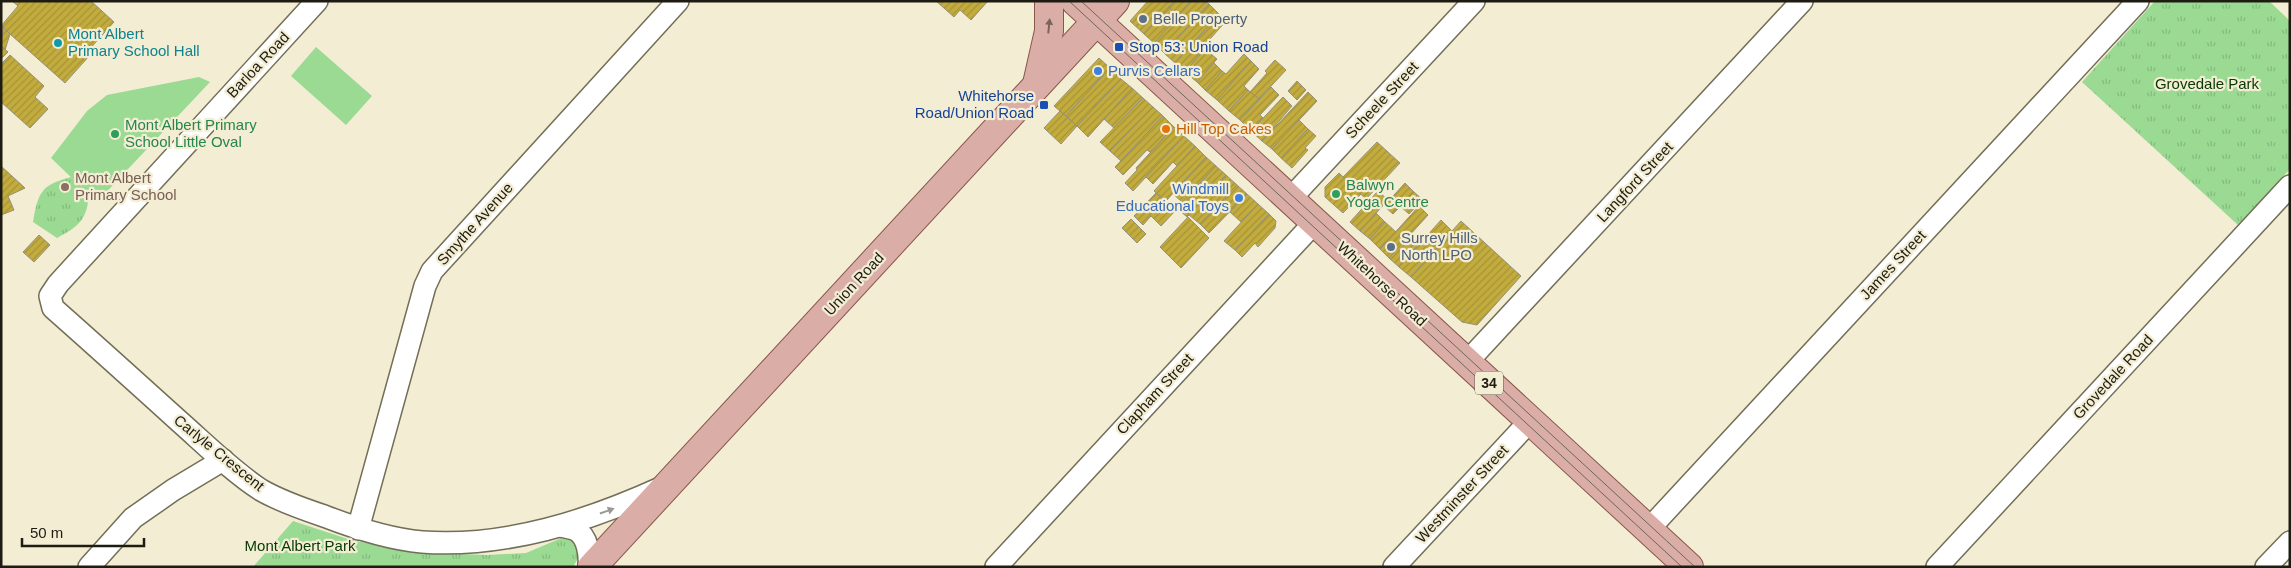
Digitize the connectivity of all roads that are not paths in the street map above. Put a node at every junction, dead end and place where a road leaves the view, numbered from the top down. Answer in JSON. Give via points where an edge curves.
{"nodes":[{"id":1,"x":317,"y":1,"type":"edge"},
{"id":2,"x":678,"y":1,"type":"edge"},
{"id":3,"x":1049,"y":1,"type":"edge"},
{"id":4,"x":1075,"y":1,"type":"edge"},
{"id":5,"x":1115,"y":1,"type":"edge"},
{"id":6,"x":1474,"y":1,"type":"edge"},
{"id":7,"x":1802,"y":1,"type":"edge"},
{"id":8,"x":2138,"y":1,"type":"edge"},
{"id":9,"x":1096,"y":21,"type":"junction"},
{"id":10,"x":1037,"y":85,"type":"junction"},
{"id":11,"x":2290,"y":186,"type":"edge"},
{"id":12,"x":1290,"y":199,"type":"junction"},
{"id":13,"x":1315,"y":222,"type":"junction"},
{"id":14,"x":58,"y":284,"type":"joint"},
{"id":15,"x":1467,"y":362,"type":"junction"},
{"id":16,"x":1530,"y":421,"type":"junction"},
{"id":17,"x":223,"y":460,"type":"junction"},
{"id":18,"x":672,"y":483,"type":"junction"},
{"id":19,"x":560,"y":526,"type":"junction"},
{"id":20,"x":358,"y":529,"type":"junction"},
{"id":21,"x":1648,"y":530,"type":"junction"},
{"id":22,"x":2290,"y":542,"type":"edge"},
{"id":23,"x":89,"y":567,"type":"edge"},
{"id":24,"x":590,"y":567,"type":"edge"},
{"id":25,"x":996,"y":567,"type":"edge"},
{"id":26,"x":1394,"y":567,"type":"edge"},
{"id":27,"x":1689,"y":567,"type":"edge"},
{"id":28,"x":1937,"y":567,"type":"edge"},
{"id":29,"x":2266,"y":567,"type":"edge"}],
"edges":[{"from":1,"to":14,"type":"street","name":"Barloa Road"},
{"from":2,"to":20,"type":"street","name":"Smythe Avenue","via":[[432,271],[425,286]]},
{"from":10,"to":3,"type":"main road","one_way":true,"via":[[1048,30]]},
{"from":4,"to":9,"type":"main road","name":"Whitehorse Road","number":"34"},
{"from":5,"to":9,"type":"main road","name":"Union Road"},
{"from":6,"to":12,"type":"street","name":"Scheele Street"},
{"from":7,"to":15,"type":"street","name":"Langford Street"},
{"from":8,"to":21,"type":"street","name":"James Street"},
{"from":9,"to":10,"type":"main road","name":"Union Road"},
{"from":9,"to":12,"type":"main road","name":"Whitehorse Road","number":"34"},
{"from":10,"to":18,"type":"main road","name":"Union Road"},
{"from":11,"to":28,"type":"street","name":"Grovedale Road"},
{"from":12,"to":13,"type":"main road","name":"Whitehorse Road","number":"34"},
{"from":13,"to":15,"type":"main road","name":"Whitehorse Road","number":"34"},
{"from":13,"to":25,"type":"street","name":"Clapham Street"},
{"from":14,"to":17,"type":"street","name":"Carlyle Crescent","via":[[50,296],[53,308]]},
{"from":15,"to":16,"type":"main road","name":"Whitehorse Road","number":"34"},
{"from":16,"to":21,"type":"main road","name":"Whitehorse Road","number":"34"},
{"from":16,"to":26,"type":"street","name":"Westminster Street"},
{"from":17,"to":20,"type":"street","name":"Carlyle Crescent","via":[[261,490]]},
{"from":17,"to":23,"type":"street","via":[[133,518]]},
{"from":19,"to":18,"type":"street","name":"Carlyle Crescent","one_way":true,"via":[[616,508]]},
{"from":18,"to":24,"type":"main road","name":"Union Road"},
{"from":19,"to":20,"type":"street","name":"Carlyle Crescent","via":[[484,542],[422,542]]},
{"from":19,"to":24,"type":"street","via":[[577,530],[585,540]]},
{"from":21,"to":27,"type":"main road","name":"Whitehorse Road","number":"34"},
{"from":22,"to":29,"type":"street"}]}
